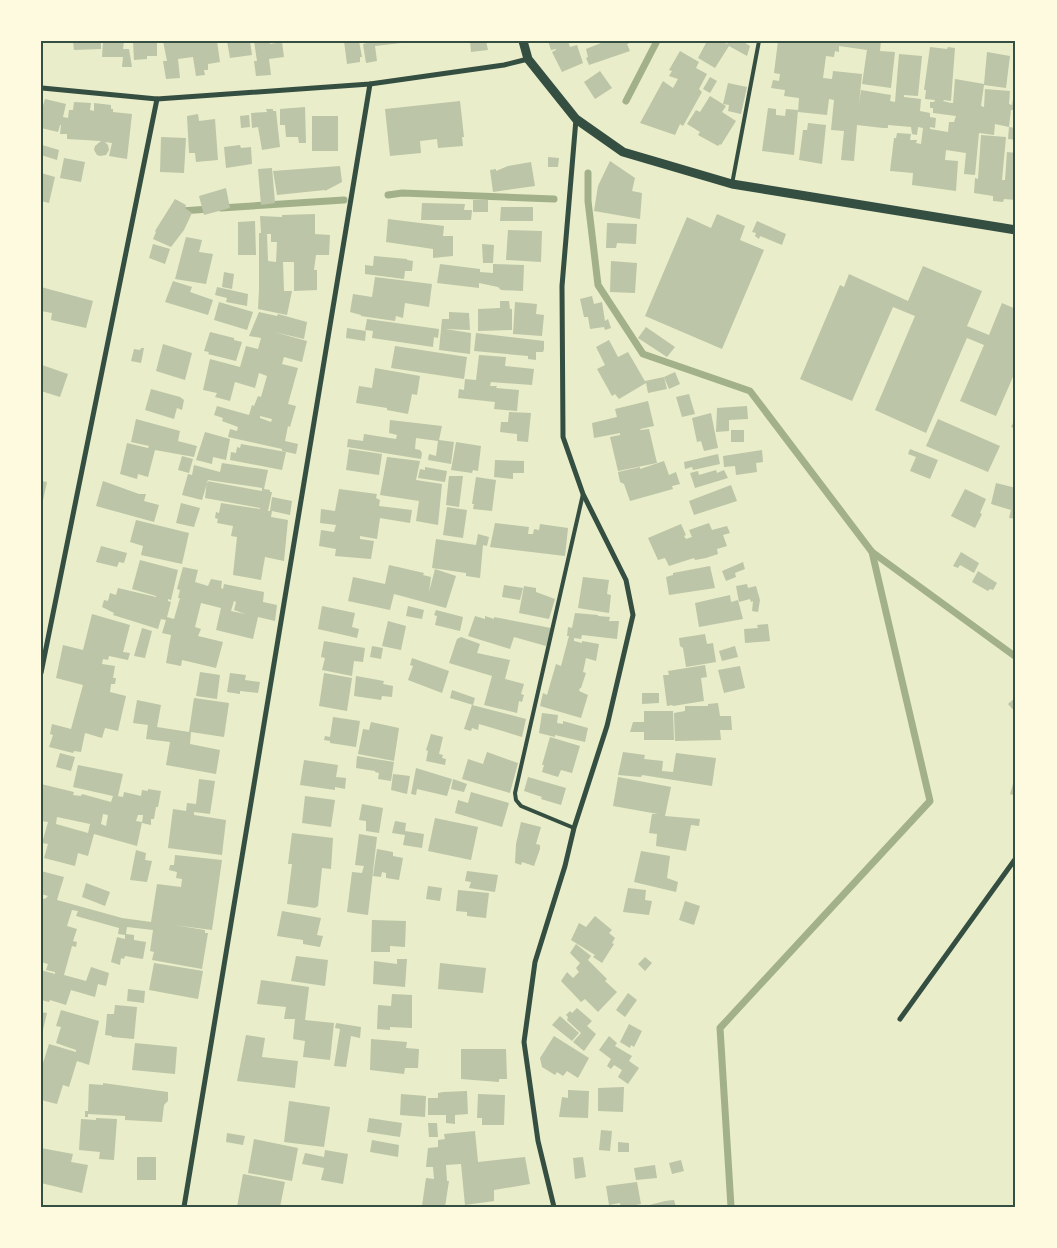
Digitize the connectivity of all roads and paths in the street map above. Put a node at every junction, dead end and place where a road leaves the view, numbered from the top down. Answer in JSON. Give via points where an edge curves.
{"nodes":[{"id":1,"x":523,"y":41,"type":"edge"},
{"id":2,"x":759,"y":41,"type":"edge"},
{"id":3,"x":528,"y":59,"type":"junction"},
{"id":4,"x":370,"y":84,"type":"junction"},
{"id":5,"x":42,"y":88,"type":"edge"},
{"id":6,"x":157,"y":99,"type":"junction"},
{"id":7,"x":576,"y":119,"type":"junction"},
{"id":8,"x":732,"y":184,"type":"junction"},
{"id":9,"x":1016,"y":230,"type":"edge"},
{"id":10,"x":583,"y":494,"type":"junction"},
{"id":11,"x":41,"y":673,"type":"edge"},
{"id":12,"x":574,"y":828,"type":"junction"},
{"id":13,"x":1016,"y":858,"type":"edge"},
{"id":14,"x":900,"y":1018,"type":"dead end"},
{"id":15,"x":184,"y":1207,"type":"edge"},
{"id":16,"x":554,"y":1207,"type":"edge"}],
"edges":[{"from":1,"to":3,"type":"street"},
{"from":2,"to":8,"type":"lane"},
{"from":3,"to":4,"type":"street"},
{"from":3,"to":7,"type":"street"},
{"from":4,"to":6,"type":"street"},
{"from":4,"to":15,"type":"street"},
{"from":5,"to":6,"type":"street"},
{"from":6,"to":11,"type":"street"},
{"from":7,"to":8,"type":"street","via":[[623,152]]},
{"from":7,"to":10,"type":"street","via":[[562,286],[563,437]]},
{"from":8,"to":9,"type":"street"},
{"from":10,"to":12,"type":"street","via":[[626,580],[633,616],[607,726]]},
{"from":10,"to":12,"type":"lane","via":[[515,793],[521,806]]},
{"from":12,"to":16,"type":"street","via":[[535,962],[524,1042],[538,1141]]},
{"from":13,"to":14,"type":"street"}]}
